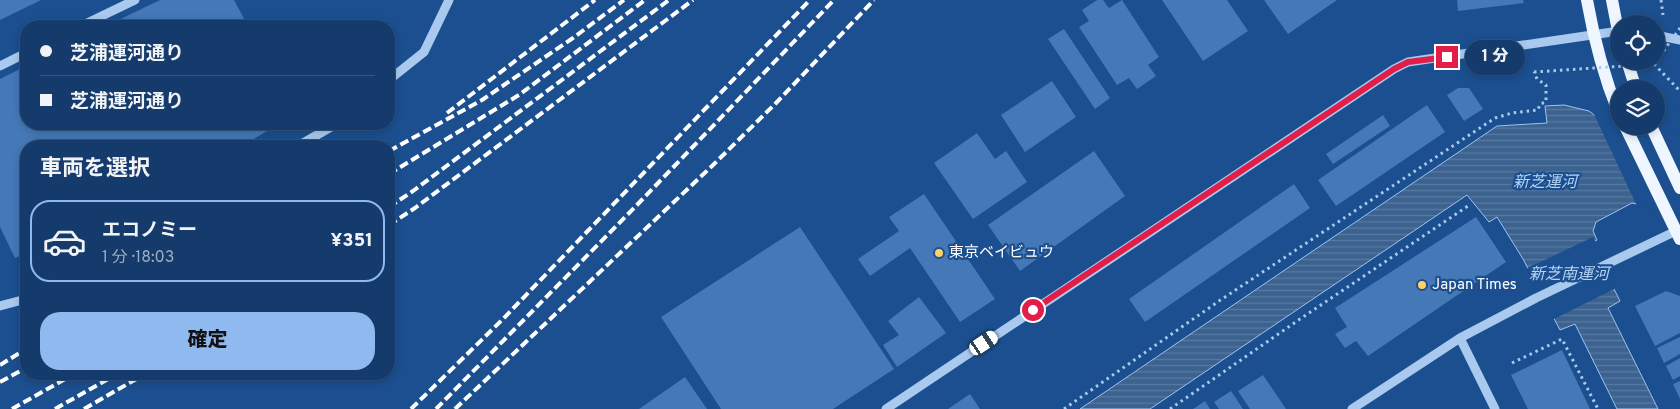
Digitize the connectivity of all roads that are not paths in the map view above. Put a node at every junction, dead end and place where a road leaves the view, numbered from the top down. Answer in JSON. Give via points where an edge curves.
{"nodes":[{"id":1,"x":135,"y":0,"type":"edge"},
{"id":2,"x":449,"y":0,"type":"edge"},
{"id":3,"x":1586,"y":0,"type":"edge"},
{"id":4,"x":1612,"y":0,"type":"edge"},
{"id":5,"x":1615,"y":15,"type":"edge"},
{"id":6,"x":93,"y":20,"type":"edge"},
{"id":7,"x":1610,"y":33,"type":"edge"},
{"id":8,"x":1593,"y":34,"type":"junction"},
{"id":9,"x":1665,"y":37,"type":"edge"},
{"id":10,"x":1680,"y":40,"type":"edge"},
{"id":11,"x":20,"y":56,"type":"edge"},
{"id":12,"x":0,"y":66,"type":"edge"},
{"id":13,"x":395,"y":75,"type":"edge"},
{"id":14,"x":1610,"y":90,"type":"edge"},
{"id":15,"x":326,"y":130,"type":"edge"},
{"id":16,"x":1629,"y":135,"type":"edge"},
{"id":17,"x":1655,"y":135,"type":"edge"},
{"id":18,"x":308,"y":140,"type":"edge"},
{"id":19,"x":1680,"y":188,"type":"edge"},
{"id":20,"x":1678,"y":235,"type":"edge"},
{"id":21,"x":20,"y":300,"type":"edge"},
{"id":22,"x":0,"y":306,"type":"edge"},
{"id":23,"x":1460,"y":338,"type":"junction"},
{"id":24,"x":886,"y":409,"type":"edge"},
{"id":25,"x":1352,"y":409,"type":"edge"},
{"id":26,"x":1495,"y":409,"type":"edge"}],
"edges":[{"from":1,"to":6,"type":"street"},
{"from":2,"to":13,"type":"street","via":[[424,52]]},
{"from":3,"to":8,"type":"main road"},
{"from":4,"to":5,"type":"main road"},
{"from":7,"to":8,"type":"street"},
{"from":8,"to":14,"type":"main road"},
{"from":8,"to":24,"type":"street","via":[[1408,62],[1394,69]]},
{"from":9,"to":10,"type":"street"},
{"from":11,"to":12,"type":"street"},
{"from":15,"to":18,"type":"street"},
{"from":16,"to":20,"type":"main road"},
{"from":17,"to":19,"type":"main road"},
{"from":20,"to":23,"type":"street","via":[[1609,262]]},
{"from":21,"to":22,"type":"street"},
{"from":23,"to":25,"type":"street"},
{"from":23,"to":26,"type":"street"}]}
